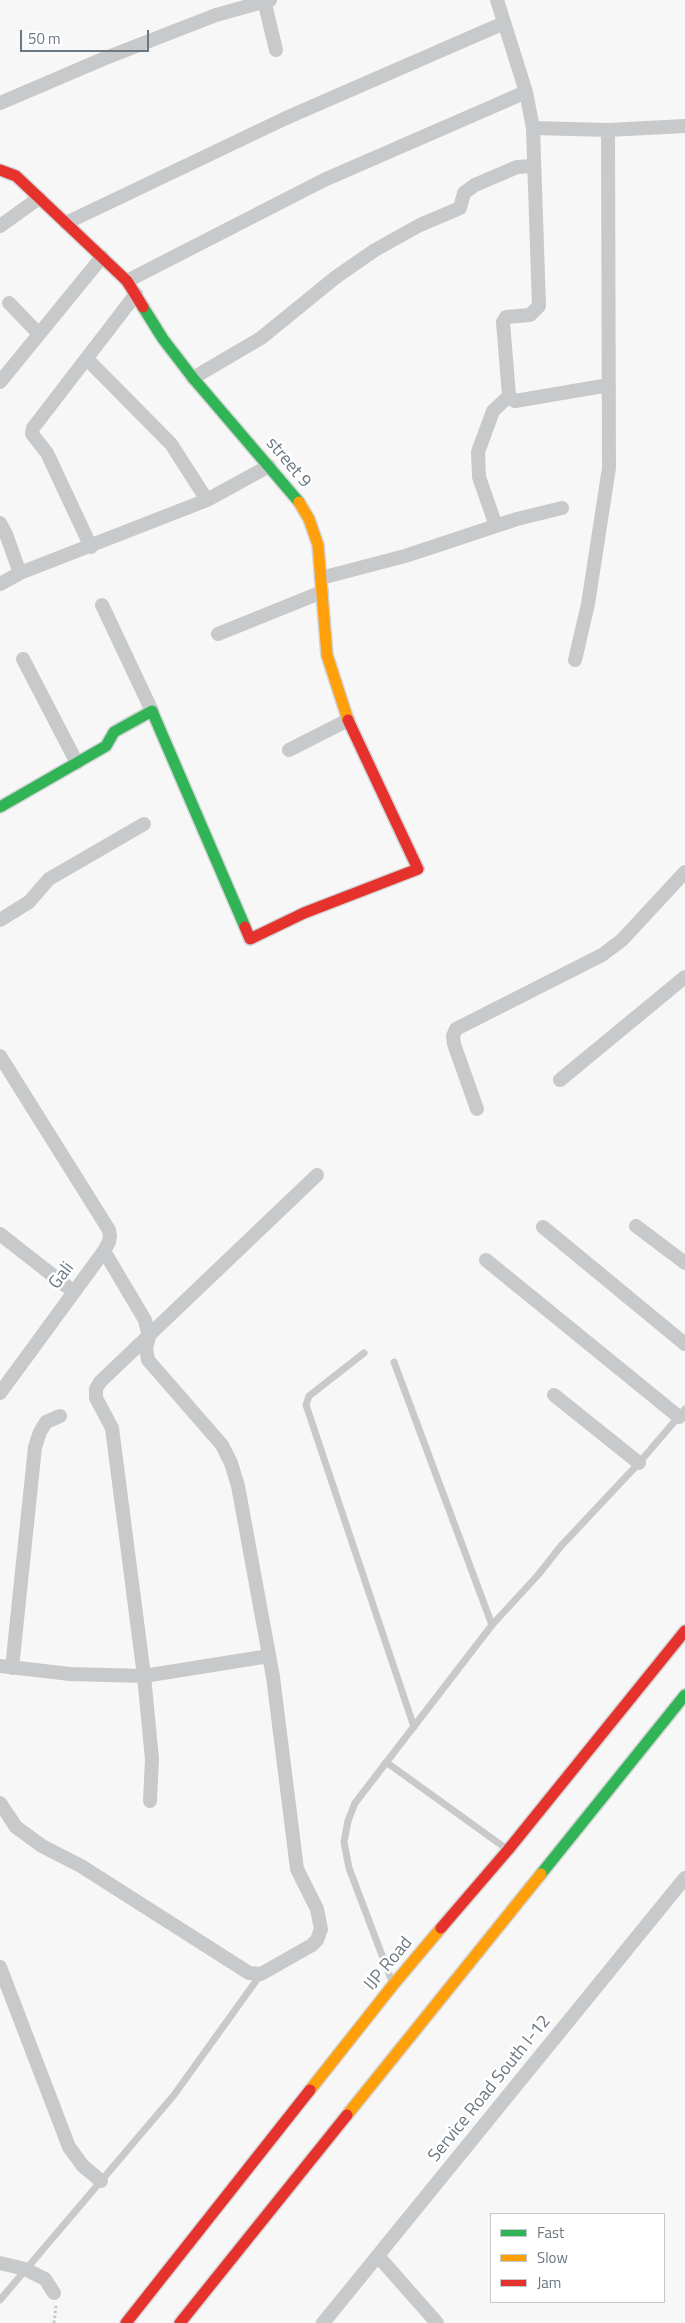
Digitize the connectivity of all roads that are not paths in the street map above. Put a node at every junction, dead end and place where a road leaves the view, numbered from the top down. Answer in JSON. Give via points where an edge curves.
{"nodes":[{"id":1,"x":497,"y":0,"type":"edge"},
{"id":2,"x":266,"y":1,"type":"edge"},
{"id":3,"x":504,"y":23,"type":"junction"},
{"id":4,"x":276,"y":50,"type":"dead end"},
{"id":5,"x":526,"y":92,"type":"junction"},
{"id":6,"x":0,"y":103,"type":"edge"},
{"id":7,"x":685,"y":126,"type":"edge"},
{"id":8,"x":533,"y":128,"type":"junction"},
{"id":9,"x":608,"y":130,"type":"junction"},
{"id":10,"x":534,"y":166,"type":"junction"},
{"id":11,"x":0,"y":170,"type":"edge"},
{"id":12,"x":39,"y":198,"type":"junction"},
{"id":13,"x":66,"y":223,"type":"junction"},
{"id":14,"x":0,"y":226,"type":"edge"},
{"id":15,"x":102,"y":257,"type":"junction"},
{"id":16,"x":127,"y":281,"type":"junction"},
{"id":17,"x":136,"y":294,"type":"junction"},
{"id":18,"x":10,"y":303,"type":"dead end"},
{"id":19,"x":38,"y":333,"type":"junction"},
{"id":20,"x":87,"y":359,"type":"junction"},
{"id":21,"x":193,"y":378,"type":"junction"},
{"id":22,"x":0,"y":382,"type":"edge"},
{"id":23,"x":609,"y":385,"type":"junction"},
{"id":24,"x":509,"y":396,"type":"junction"},
{"id":25,"x":269,"y":466,"type":"junction"},
{"id":26,"x":207,"y":500,"type":"junction"},
{"id":27,"x":562,"y":508,"type":"dead end"},
{"id":28,"x":0,"y":523,"type":"edge"},
{"id":29,"x":496,"y":526,"type":"junction"},
{"id":30,"x":91,"y":547,"type":"junction"},
{"id":31,"x":20,"y":573,"type":"junction"},
{"id":32,"x":321,"y":578,"type":"junction"},
{"id":33,"x":0,"y":584,"type":"edge"},
{"id":34,"x":322,"y":592,"type":"junction"},
{"id":35,"x":102,"y":604,"type":"dead end"},
{"id":36,"x":218,"y":634,"type":"dead end"},
{"id":37,"x":23,"y":659,"type":"dead end"},
{"id":38,"x":575,"y":660,"type":"dead end"},
{"id":39,"x":152,"y":711,"type":"junction"},
{"id":40,"x":348,"y":720,"type":"junction"},
{"id":41,"x":289,"y":750,"type":"dead end"},
{"id":42,"x":77,"y":763,"type":"junction"},
{"id":43,"x":1,"y":803,"type":"edge"},
{"id":44,"x":144,"y":824,"type":"dead end"},
{"id":45,"x":685,"y":872,"type":"edge"},
{"id":46,"x":0,"y":920,"type":"edge"},
{"id":47,"x":685,"y":977,"type":"edge"},
{"id":48,"x":0,"y":1056,"type":"edge"},
{"id":49,"x":560,"y":1080,"type":"dead end"},
{"id":50,"x":476,"y":1109,"type":"dead end"},
{"id":51,"x":318,"y":1175,"type":"dead end"},
{"id":52,"x":636,"y":1226,"type":"dead end"},
{"id":53,"x":543,"y":1227,"type":"dead end"},
{"id":54,"x":0,"y":1234,"type":"edge"},
{"id":55,"x":104,"y":1251,"type":"junction"},
{"id":56,"x":486,"y":1260,"type":"dead end"},
{"id":57,"x":685,"y":1263,"type":"edge"},
{"id":58,"x":74,"y":1292,"type":"junction"},
{"id":59,"x":149,"y":1337,"type":"junction"},
{"id":60,"x":685,"y":1344,"type":"edge"},
{"id":61,"x":364,"y":1353,"type":"dead end"},
{"id":62,"x":394,"y":1362,"type":"dead end"},
{"id":63,"x":0,"y":1393,"type":"edge"},
{"id":64,"x":554,"y":1395,"type":"dead end"},
{"id":65,"x":682,"y":1413,"type":"edge"},
{"id":66,"x":60,"y":1416,"type":"dead end"},
{"id":67,"x":639,"y":1464,"type":"junction"},
{"id":68,"x":492,"y":1625,"type":"junction"},
{"id":69,"x":685,"y":1631,"type":"edge"},
{"id":70,"x":269,"y":1656,"type":"junction"},
{"id":71,"x":6,"y":1667,"type":"edge"},
{"id":72,"x":144,"y":1676,"type":"junction"},
{"id":73,"x":685,"y":1695,"type":"edge"},
{"id":74,"x":414,"y":1727,"type":"junction"},
{"id":75,"x":386,"y":1762,"type":"junction"},
{"id":76,"x":150,"y":1801,"type":"dead end"},
{"id":77,"x":0,"y":1803,"type":"edge"},
{"id":78,"x":508,"y":1850,"type":"junction"},
{"id":79,"x":685,"y":1878,"type":"edge"},
{"id":80,"x":0,"y":1967,"type":"edge"},
{"id":81,"x":261,"y":1974,"type":"junction"},
{"id":82,"x":393,"y":1985,"type":"junction"},
{"id":83,"x":101,"y":2181,"type":"junction"},
{"id":84,"x":378,"y":2256,"type":"junction"},
{"id":85,"x":0,"y":2264,"type":"edge"},
{"id":86,"x":25,"y":2269,"type":"junction"},
{"id":87,"x":54,"y":2293,"type":"dead end"},
{"id":88,"x":0,"y":2300,"type":"edge"},
{"id":89,"x":126,"y":2323,"type":"edge"},
{"id":90,"x":180,"y":2323,"type":"edge"},
{"id":91,"x":323,"y":2323,"type":"edge"},
{"id":92,"x":437,"y":2323,"type":"edge"}],
"edges":[{"from":1,"to":3,"type":"street"},
{"from":2,"to":4,"type":"street"},
{"from":2,"to":6,"type":"street","via":[[216,15]]},
{"from":3,"to":5,"type":"street"},
{"from":3,"to":13,"type":"street","via":[[286,118]]},
{"from":5,"to":8,"type":"street"},
{"from":5,"to":16,"type":"street","via":[[324,180]]},
{"from":7,"to":9,"type":"street"},
{"from":8,"to":9,"type":"street"},
{"from":8,"to":10,"type":"street"},
{"from":9,"to":23,"type":"street"},
{"from":10,"to":21,"type":"street","via":[[517,167],[474,185],[464,193],[460,208],[375,250],[261,338]]},
{"from":10,"to":24,"type":"street","via":[[539,306],[530,315],[506,317],[503,322]]},
{"from":11,"to":12,"type":"main road","name":"street 9","via":[[16,176]]},
{"from":12,"to":13,"type":"main road","name":"street 9"},
{"from":12,"to":14,"type":"street"},
{"from":13,"to":15,"type":"main road","name":"street 9"},
{"from":15,"to":16,"type":"main road","name":"street 9"},
{"from":15,"to":19,"type":"street"},
{"from":16,"to":17,"type":"main road","name":"street 9"},
{"from":17,"to":20,"type":"street"},
{"from":17,"to":21,"type":"main road","name":"street 9","via":[[163,339]]},
{"from":18,"to":19,"type":"street"},
{"from":19,"to":22,"type":"street"},
{"from":20,"to":26,"type":"street","via":[[172,444]]},
{"from":20,"to":30,"type":"street","via":[[32,428],[32,434],[47,454]]},
{"from":21,"to":25,"type":"main road","name":"street 9"},
{"from":23,"to":24,"type":"street","via":[[514,401]]},
{"from":23,"to":38,"type":"street","via":[[609,468],[588,604]]},
{"from":24,"to":29,"type":"street","via":[[493,411],[478,452],[479,477]]},
{"from":25,"to":26,"type":"street"},
{"from":25,"to":32,"type":"main road","name":"street 9","via":[[294,494],[309,519],[318,545]]},
{"from":26,"to":30,"type":"street"},
{"from":27,"to":29,"type":"street"},
{"from":28,"to":31,"type":"street"},
{"from":29,"to":32,"type":"street","via":[[405,556]]},
{"from":30,"to":31,"type":"street"},
{"from":31,"to":33,"type":"street"},
{"from":32,"to":34,"type":"main road","name":"street 9"},
{"from":34,"to":36,"type":"street"},
{"from":34,"to":40,"type":"main road","name":"street 9","via":[[327,655]]},
{"from":35,"to":39,"type":"street"},
{"from":37,"to":42,"type":"street"},
{"from":39,"to":40,"type":"main road","name":"street 9","via":[[250,939],[304,913],[418,869]]},
{"from":39,"to":42,"type":"main road","via":[[114,732],[106,746]]},
{"from":40,"to":41,"type":"street"},
{"from":42,"to":43,"type":"main road"},
{"from":44,"to":46,"type":"street","via":[[49,879],[29,902]]},
{"from":45,"to":50,"type":"street","via":[[622,940],[602,955],[456,1028],[454,1044]]},
{"from":47,"to":49,"type":"street"},
{"from":48,"to":55,"type":"street","name":"Gali","via":[[109,1230],[109,1242]]},
{"from":51,"to":59,"type":"street"},
{"from":52,"to":57,"type":"street"},
{"from":53,"to":60,"type":"street"},
{"from":54,"to":58,"type":"street"},
{"from":55,"to":58,"type":"street","name":"Gali"},
{"from":55,"to":59,"type":"street","via":[[145,1320]]},
{"from":56,"to":65,"type":"street"},
{"from":58,"to":63,"type":"street","name":"Gali"},
{"from":59,"to":70,"type":"street","via":[[146,1348],[148,1360],[222,1445],[231,1463]]},
{"from":59,"to":72,"type":"street","via":[[96,1389],[96,1398],[112,1428]]},
{"from":61,"to":74,"type":"lane","via":[[309,1396],[306,1404]]},
{"from":62,"to":68,"type":"lane"},
{"from":64,"to":67,"type":"street"},
{"from":65,"to":67,"type":"lane"},
{"from":66,"to":71,"type":"street","via":[[46,1422],[35,1447]]},
{"from":67,"to":68,"type":"lane"},
{"from":68,"to":74,"type":"lane"},
{"from":69,"to":78,"type":"main road","name":"IJP Road"},
{"from":70,"to":72,"type":"street"},
{"from":70,"to":81,"type":"street","via":[[297,1869],[317,1909],[321,1929],[312,1945]]},
{"from":71,"to":72,"type":"street","via":[[70,1674]]},
{"from":72,"to":76,"type":"street","via":[[152,1758]]},
{"from":73,"to":90,"type":"main road"},
{"from":74,"to":75,"type":"lane"},
{"from":75,"to":78,"type":"lane"},
{"from":75,"to":82,"type":"lane","via":[[355,1803],[344,1842],[348,1868]]},
{"from":77,"to":81,"type":"street","via":[[16,1827],[42,1846],[81,1866],[233,1965],[248,1973]]},
{"from":78,"to":82,"type":"main road","name":"IJP Road"},
{"from":79,"to":84,"type":"street","name":"Service Road South I-12"},
{"from":80,"to":83,"type":"street","via":[[69,2147]]},
{"from":81,"to":83,"type":"lane","via":[[174,2095]]},
{"from":82,"to":89,"type":"main road","name":"IJP Road"},
{"from":83,"to":86,"type":"lane"},
{"from":84,"to":91,"type":"street","name":"Service Road South I-12"},
{"from":84,"to":92,"type":"street"},
{"from":85,"to":86,"type":"street"},
{"from":86,"to":87,"type":"street","via":[[44,2279]]},
{"from":86,"to":88,"type":"lane"}]}
